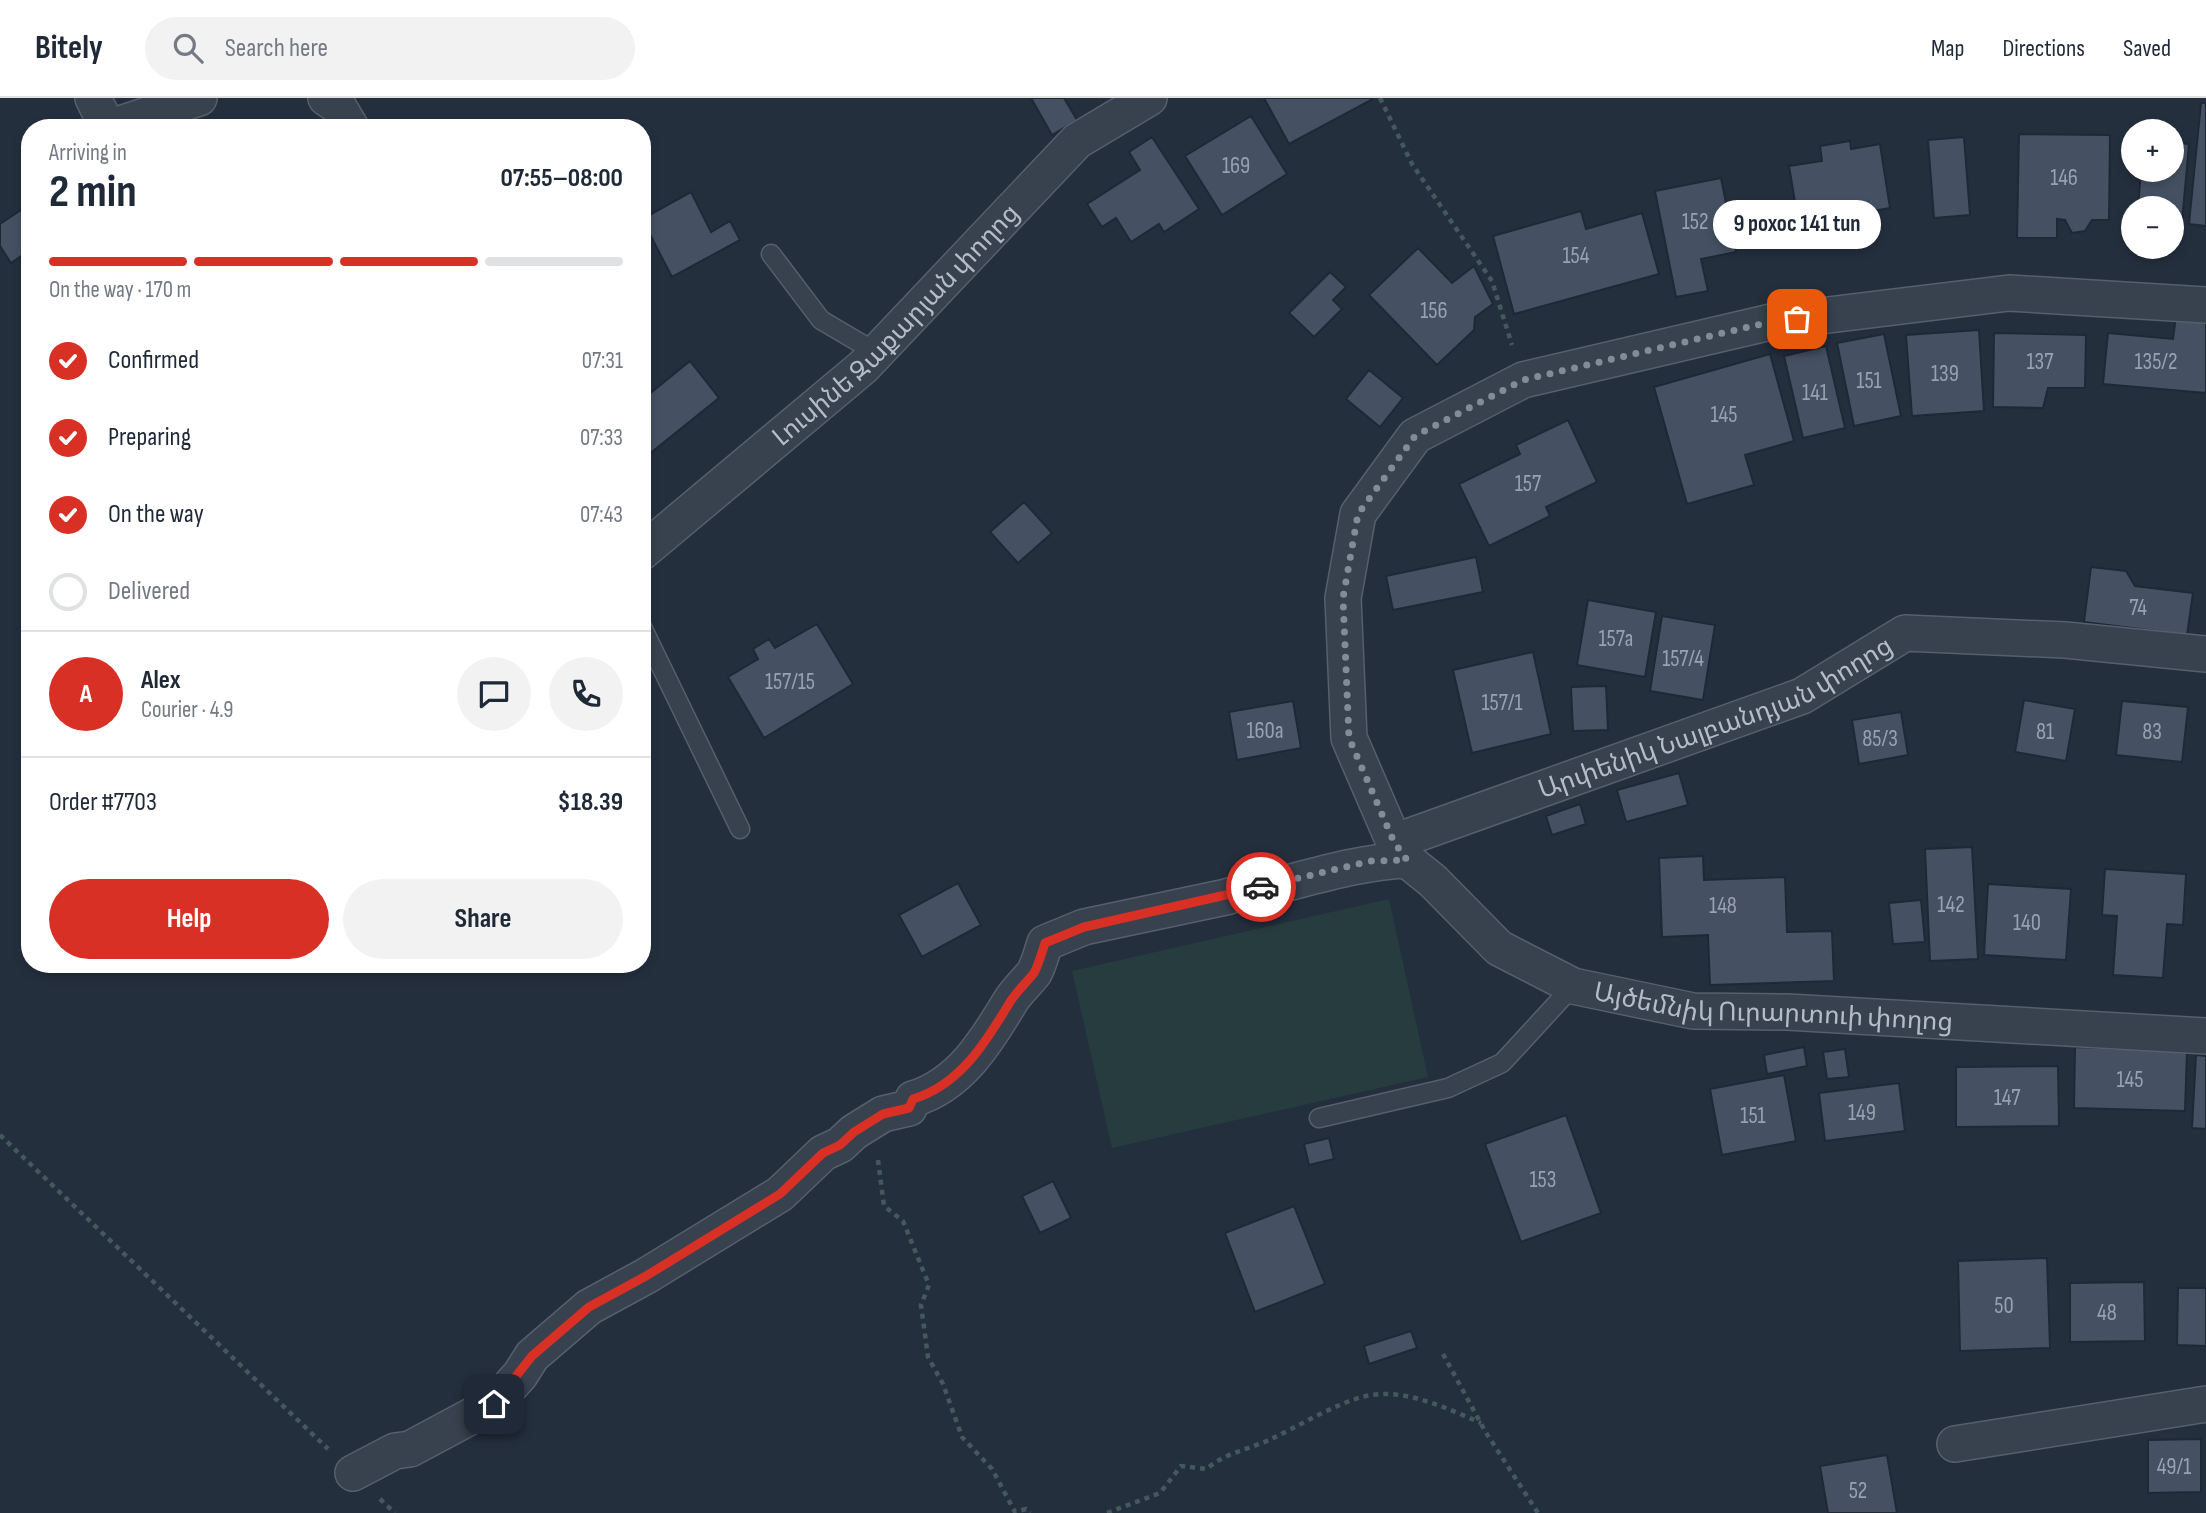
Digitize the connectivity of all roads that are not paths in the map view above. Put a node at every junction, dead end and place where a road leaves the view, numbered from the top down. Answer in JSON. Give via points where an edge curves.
{"nodes":[{"id":1,"x":93,"y":98,"type":"edge"},
{"id":2,"x":199,"y":98,"type":"edge"},
{"id":3,"x":326,"y":98,"type":"edge"},
{"id":4,"x":1149,"y":98,"type":"edge"},
{"id":5,"x":104,"y":119,"type":"edge"},
{"id":6,"x":135,"y":119,"type":"edge"},
{"id":7,"x":346,"y":119,"type":"edge"},
{"id":8,"x":771,"y":254,"type":"dead end"},
{"id":9,"x":2206,"y":305,"type":"edge"},
{"id":10,"x":877,"y":353,"type":"junction"},
{"id":11,"x":651,"y":544,"type":"edge"},
{"id":12,"x":651,"y":646,"type":"edge"},
{"id":13,"x":2206,"y":654,"type":"edge"},
{"id":14,"x":740,"y":829,"type":"dead end"},
{"id":15,"x":1401,"y":851,"type":"junction"},
{"id":16,"x":1573,"y":986,"type":"junction"},
{"id":17,"x":2206,"y":1036,"type":"edge"},
{"id":18,"x":1319,"y":1118,"type":"dead end"},
{"id":19,"x":2206,"y":1404,"type":"edge"},
{"id":20,"x":1955,"y":1444,"type":"dead end"},
{"id":21,"x":353,"y":1473,"type":"road end"}],
"edges":[{"from":1,"to":5,"type":"street"},
{"from":2,"to":6,"type":"street"},
{"from":3,"to":7,"type":"street"},
{"from":4,"to":10,"type":"street","name":"Լուսինե Զաքարյան փողոց","via":[[1077,141]]},
{"from":8,"to":10,"type":"lane","via":[[821,320]]},
{"from":9,"to":15,"type":"street","via":[[2009,293],[1770,322],[1523,380],[1415,436],[1358,514],[1343,598],[1349,738]]},
{"from":10,"to":11,"type":"street","name":"Լուսինե Զաքարյան փողոց"},
{"from":12,"to":14,"type":"lane"},
{"from":13,"to":15,"type":"street","name":"Արփենիկ Նալբանդյան փողոց","via":[[2065,640],[1905,633],[1802,696]]},
{"from":15,"to":16,"type":"street","name":"Այծեմնիկ Ուրարտուի փողոց","via":[[1499,948]]},
{"from":15,"to":21,"type":"street","name":"Արփենիկ Նալբանդյան փողոց","via":[[1283,884],[1084,927],[1045,943],[1035,970],[958,1075],[913,1099],[909,1108],[883,1114],[854,1132],[823,1153],[780,1194],[589,1307],[532,1356],[494,1404]]},
{"from":16,"to":17,"type":"street","name":"Այծեմնիկ Ուրարտուի փողոց","via":[[1692,1011]]},
{"from":16,"to":18,"type":"lane","via":[[1503,1063],[1448,1088]]},
{"from":19,"to":20,"type":"street"}]}
